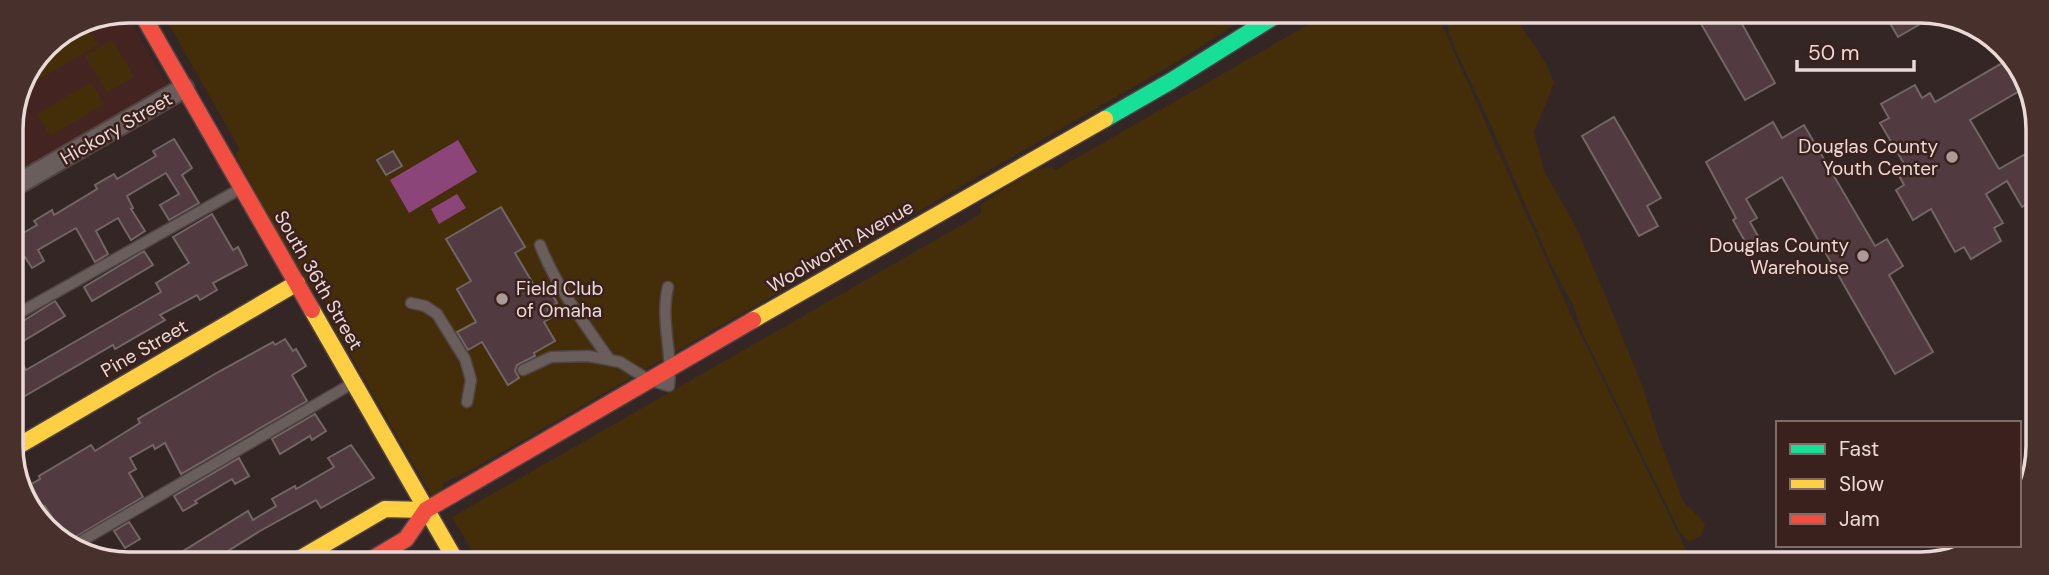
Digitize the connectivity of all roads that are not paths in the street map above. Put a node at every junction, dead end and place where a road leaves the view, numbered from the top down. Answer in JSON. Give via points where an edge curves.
{"nodes":[{"id":1,"x":147,"y":23,"type":"edge"},
{"id":2,"x":1264,"y":23,"type":"edge"},
{"id":3,"x":184,"y":88,"type":"junction"},
{"id":4,"x":23,"y":181,"type":"edge"},
{"id":5,"x":242,"y":188,"type":"junction"},
{"id":6,"x":540,"y":245,"type":"dead end"},
{"id":7,"x":297,"y":283,"type":"junction"},
{"id":8,"x":668,"y":287,"type":"dead end"},
{"id":9,"x":411,"y":303,"type":"dead end"},
{"id":10,"x":23,"y":311,"type":"edge"},
{"id":11,"x":609,"y":359,"type":"junction"},
{"id":12,"x":671,"y":367,"type":"junction"},
{"id":13,"x":523,"y":370,"type":"dead end"},
{"id":14,"x":649,"y":380,"type":"junction"},
{"id":15,"x":353,"y":383,"type":"junction"},
{"id":16,"x":467,"y":402,"type":"dead end"},
{"id":17,"x":23,"y":443,"type":"edge"},
{"id":18,"x":426,"y":510,"type":"junction"},
{"id":19,"x":82,"y":541,"type":"edge"},
{"id":20,"x":312,"y":552,"type":"edge"},
{"id":21,"x":384,"y":552,"type":"edge"},
{"id":22,"x":451,"y":552,"type":"edge"}],
"edges":[{"from":1,"to":3,"type":"street","name":"South 36th Street"},
{"from":2,"to":12,"type":"street","name":"Woolworth Avenue","via":[[1171,81]]},
{"from":3,"to":4,"type":"street","name":"Hickory Street"},
{"from":3,"to":5,"type":"street","name":"South 36th Street"},
{"from":5,"to":7,"type":"street","name":"South 36th Street"},
{"from":5,"to":10,"type":"lane"},
{"from":6,"to":11,"type":"lane"},
{"from":7,"to":15,"type":"street","name":"South 36th Street"},
{"from":7,"to":17,"type":"street","name":"Pine Street"},
{"from":8,"to":12,"type":"lane","via":[[665,324]]},
{"from":9,"to":16,"type":"lane","via":[[437,314],[460,350],[470,370]]},
{"from":11,"to":13,"type":"lane","via":[[566,355],[538,361]]},
{"from":11,"to":14,"type":"lane"},
{"from":12,"to":14,"type":"street","name":"Woolworth Avenue"},
{"from":14,"to":18,"type":"street","name":"Woolworth Avenue"},
{"from":15,"to":18,"type":"street","name":"South 36th Street"},
{"from":15,"to":19,"type":"lane"},
{"from":18,"to":20,"type":"street","via":[[386,509]]},
{"from":18,"to":21,"type":"street","name":"Woolworth Avenue","via":[[406,539]]},
{"from":18,"to":22,"type":"street","name":"South 36th Street"}]}
